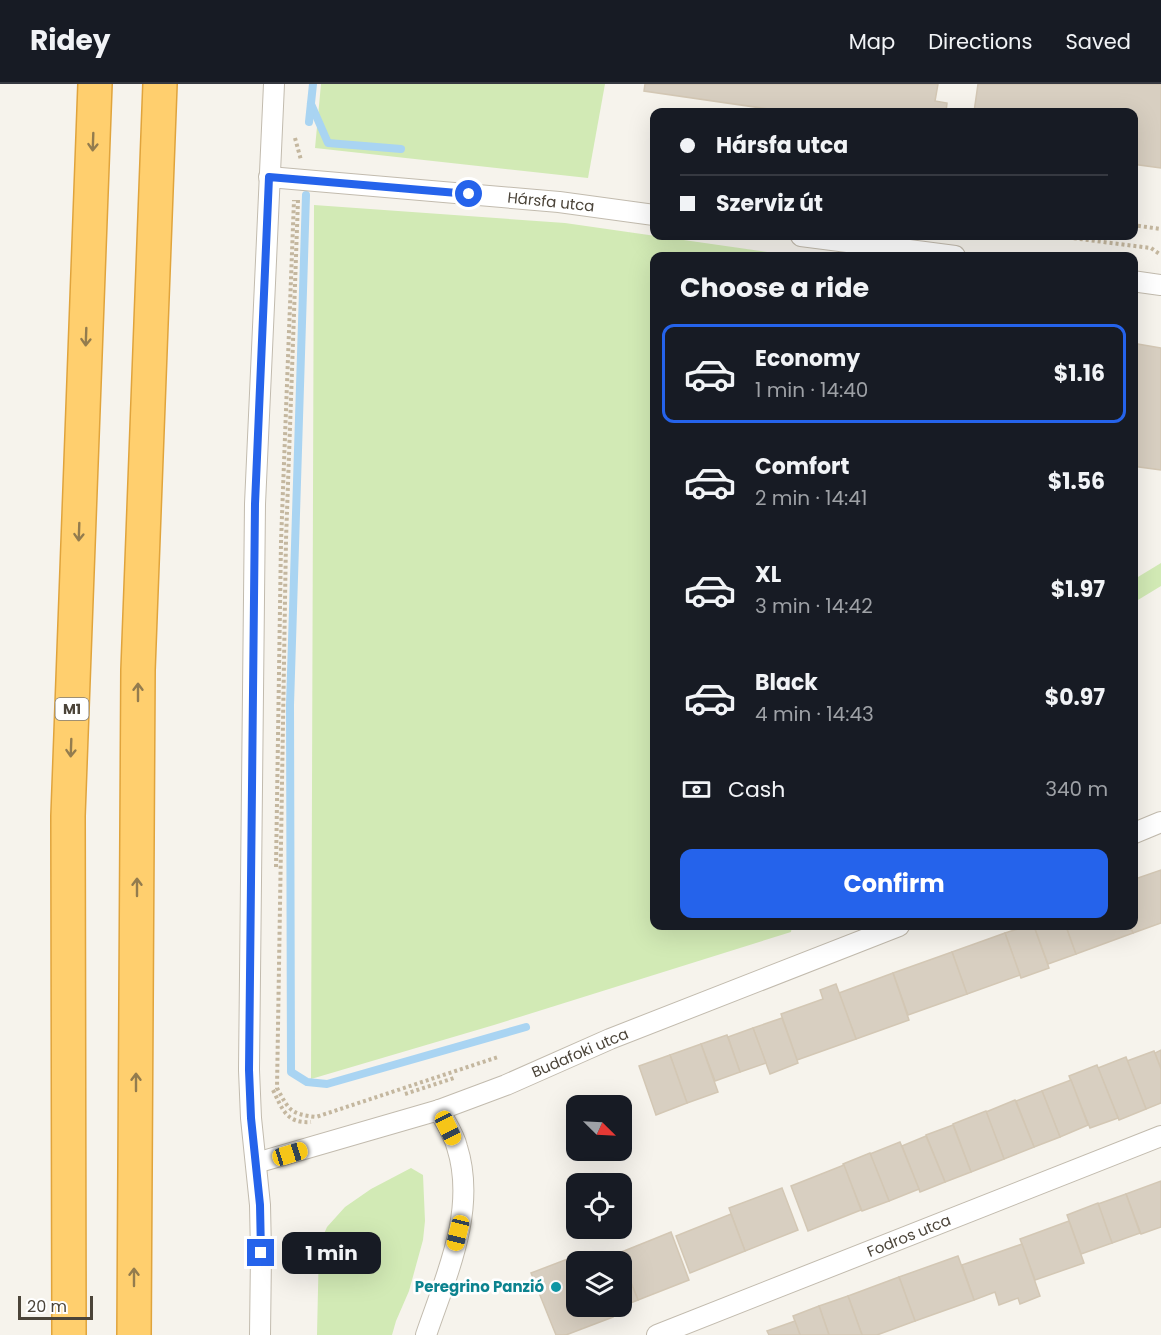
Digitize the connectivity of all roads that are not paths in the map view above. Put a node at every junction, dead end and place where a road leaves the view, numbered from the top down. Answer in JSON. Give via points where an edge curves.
{"nodes":[{"id":1,"x":95,"y":84,"type":"edge"},
{"id":2,"x":160,"y":84,"type":"edge"},
{"id":3,"x":274,"y":84,"type":"edge"},
{"id":4,"x":269,"y":177,"type":"junction"},
{"id":5,"x":650,"y":214,"type":"edge"},
{"id":6,"x":832,"y":240,"type":"edge"},
{"id":7,"x":924,"y":252,"type":"edge"},
{"id":8,"x":1138,"y":282,"type":"edge"},
{"id":9,"x":1161,"y":285,"type":"edge"},
{"id":10,"x":1161,"y":822,"type":"edge"},
{"id":11,"x":1138,"y":832,"type":"edge"},
{"id":12,"x":889,"y":930,"type":"edge"},
{"id":13,"x":439,"y":1110,"type":"junction"},
{"id":14,"x":1161,"y":1136,"type":"edge"},
{"id":15,"x":256,"y":1163,"type":"junction"},
{"id":16,"x":69,"y":1335,"type":"edge"},
{"id":17,"x":134,"y":1335,"type":"edge"},
{"id":18,"x":260,"y":1335,"type":"edge"},
{"id":19,"x":426,"y":1335,"type":"edge"},
{"id":20,"x":657,"y":1335,"type":"edge"}],
"edges":[{"from":1,"to":16,"type":"highway","number":"M1","one_way":true,"via":[[68,816]]},
{"from":17,"to":2,"type":"highway","one_way":true,"via":[[138,670]]},
{"from":3,"to":4,"type":"street"},
{"from":4,"to":5,"type":"street","name":"Hársfa utca","via":[[559,202]]},
{"from":4,"to":15,"type":"street","via":[[255,504],[249,1070]]},
{"from":6,"to":7,"type":"street"},
{"from":8,"to":9,"type":"street"},
{"from":10,"to":11,"type":"street"},
{"from":12,"to":13,"type":"street","name":"Budafoki utca"},
{"from":13,"to":15,"type":"street","name":"Budafoki utca"},
{"from":13,"to":19,"type":"street","via":[[457,1146],[464,1182],[463,1213]]},
{"from":14,"to":20,"type":"street","name":"Fodros utca"},
{"from":15,"to":18,"type":"street","via":[[260,1205]]}]}
